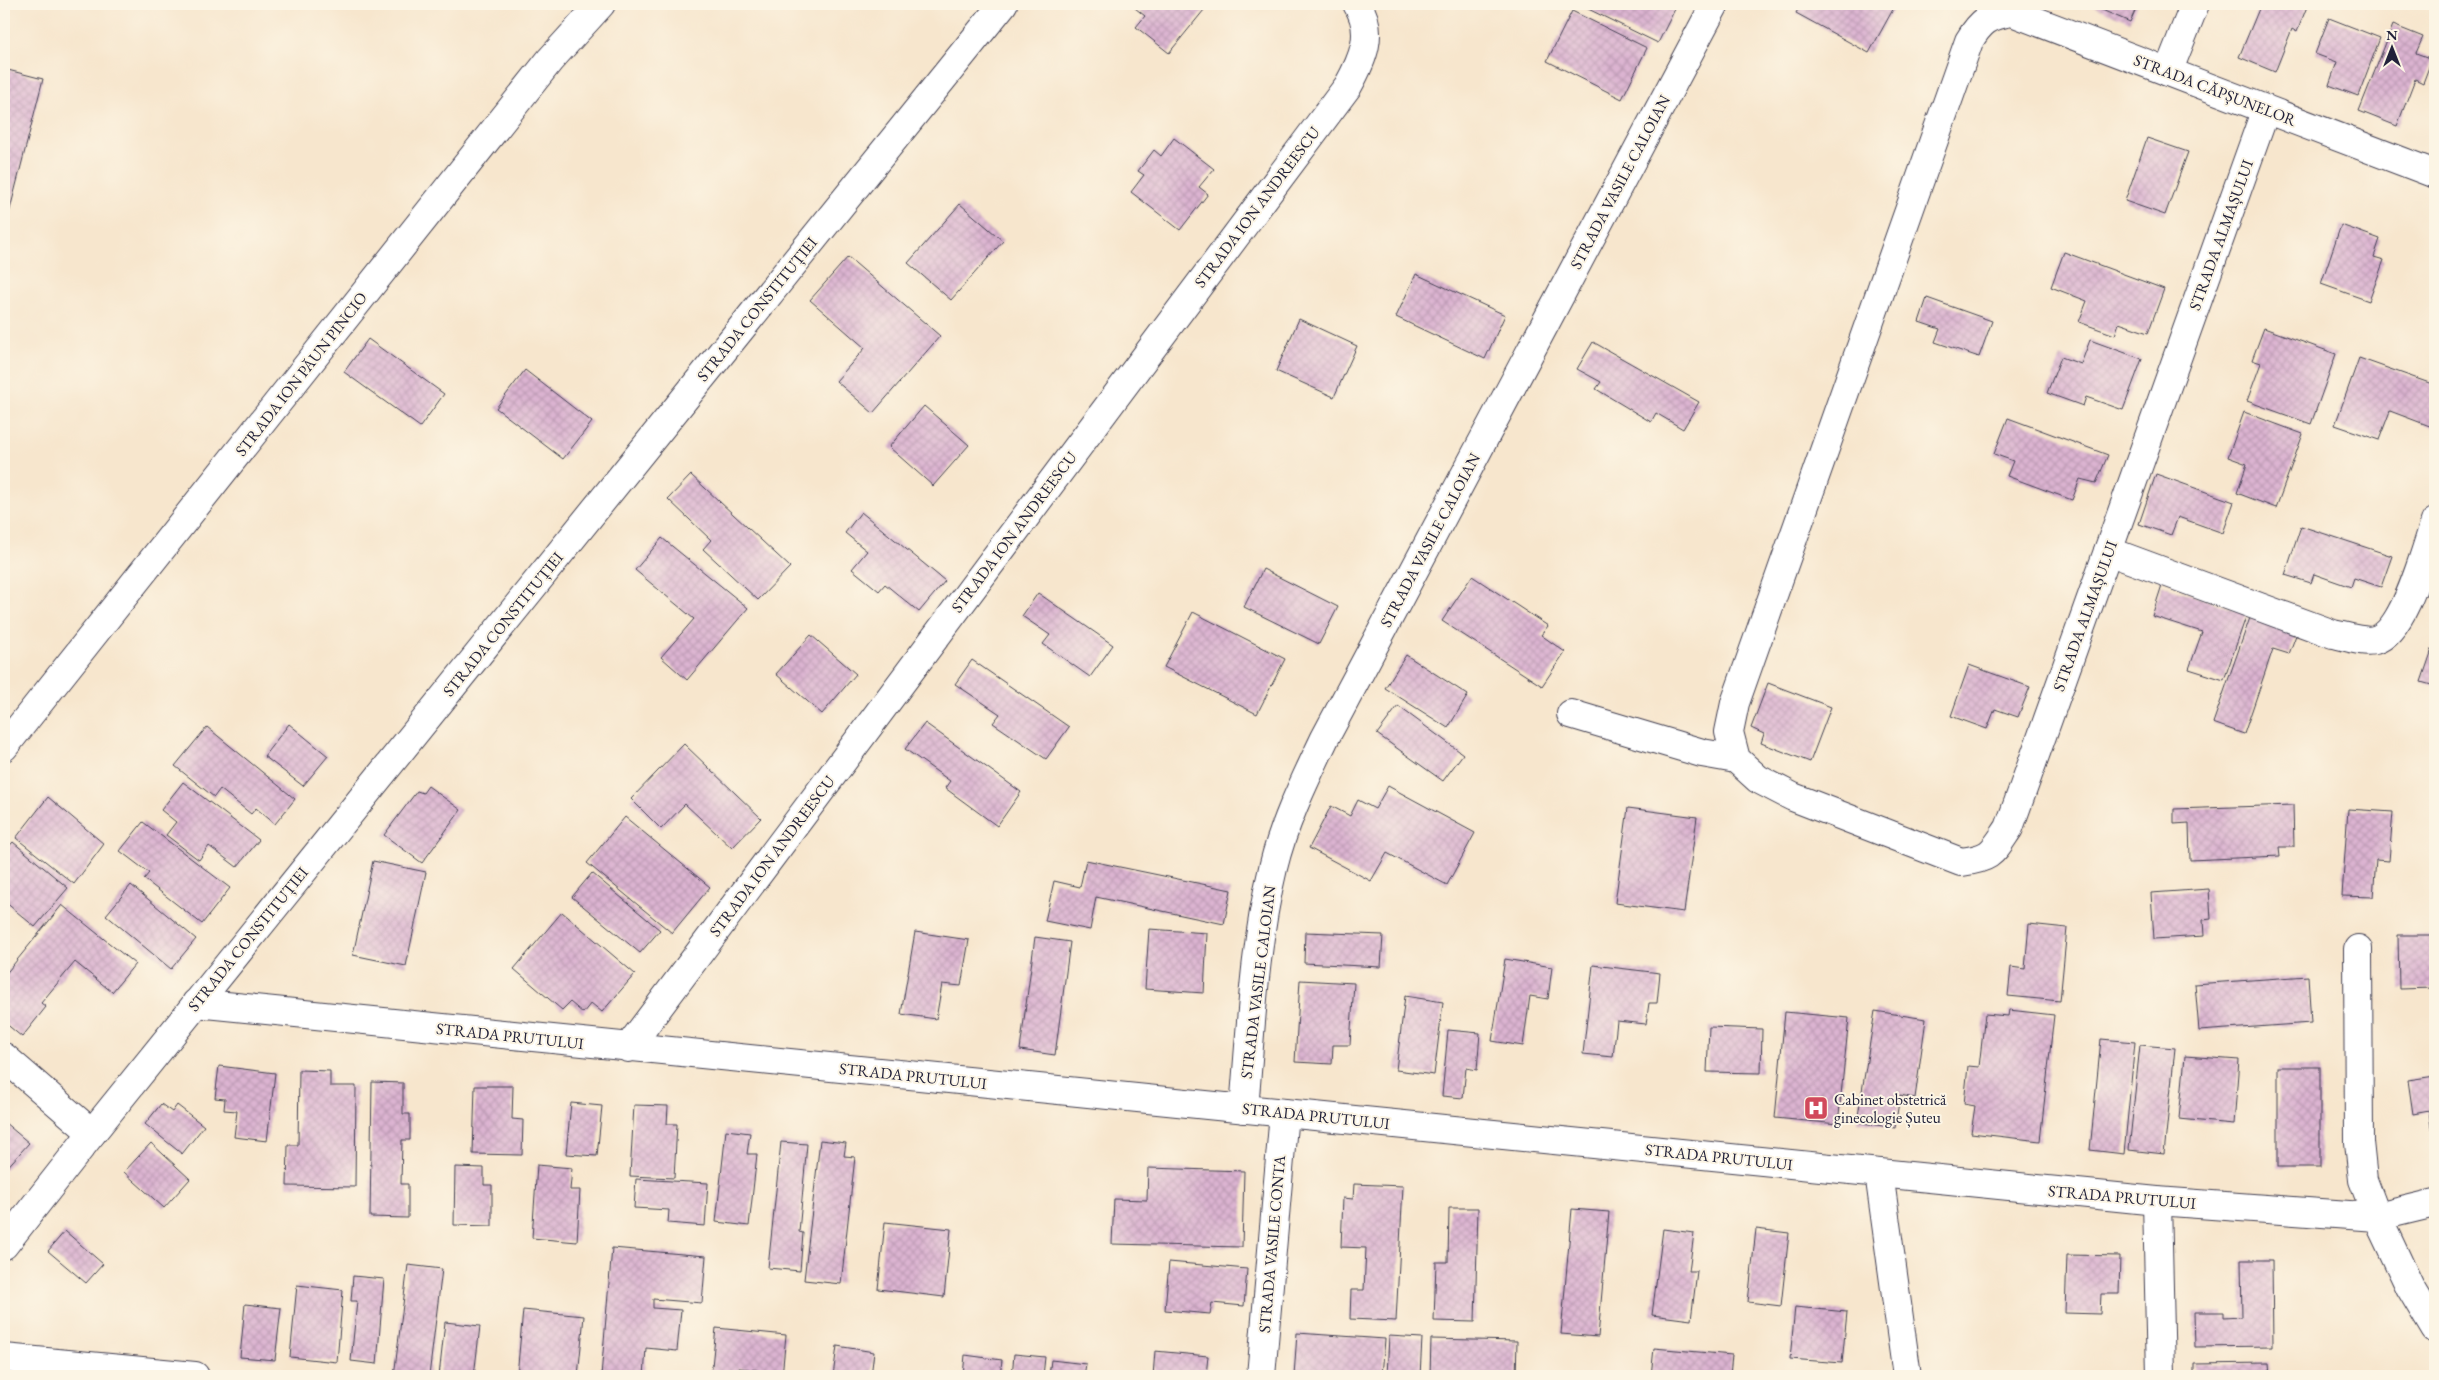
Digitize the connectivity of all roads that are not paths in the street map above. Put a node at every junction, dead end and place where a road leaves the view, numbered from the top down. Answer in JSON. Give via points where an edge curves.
{"nodes":[{"id":1,"x":602,"y":4,"type":"edge"},
{"id":2,"x":1003,"y":4,"type":"edge"},
{"id":3,"x":1357,"y":4,"type":"edge"},
{"id":4,"x":1715,"y":4,"type":"edge"},
{"id":5,"x":2195,"y":4,"type":"edge"},
{"id":6,"x":2168,"y":72,"type":"junction"},
{"id":7,"x":2266,"y":110,"type":"junction"},
{"id":8,"x":2433,"y":165,"type":"edge"},
{"id":9,"x":2435,"y":522,"type":"edge"},
{"id":10,"x":2108,"y":551,"type":"junction"},
{"id":11,"x":1571,"y":714,"type":"dead end"},
{"id":12,"x":4,"y":747,"type":"edge"},
{"id":13,"x":1736,"y":759,"type":"junction"},
{"id":14,"x":2358,"y":950,"type":"dead end"},
{"id":15,"x":196,"y":1003,"type":"junction"},
{"id":16,"x":628,"y":1048,"type":"junction"},
{"id":17,"x":4,"y":1057,"type":"edge"},
{"id":18,"x":1244,"y":1109,"type":"junction"},
{"id":19,"x":1284,"y":1113,"type":"junction"},
{"id":20,"x":92,"y":1132,"type":"junction"},
{"id":21,"x":1879,"y":1173,"type":"junction"},
{"id":22,"x":2157,"y":1201,"type":"junction"},
{"id":23,"x":2435,"y":1203,"type":"edge"},
{"id":24,"x":2377,"y":1217,"type":"junction"},
{"id":25,"x":4,"y":1245,"type":"edge"},
{"id":26,"x":2435,"y":1328,"type":"edge"},
{"id":27,"x":4,"y":1358,"type":"edge"},
{"id":28,"x":195,"y":1376,"type":"edge"},
{"id":29,"x":1261,"y":1376,"type":"edge"},
{"id":30,"x":1907,"y":1376,"type":"edge"},
{"id":31,"x":2161,"y":1376,"type":"edge"}],
"edges":[{"from":1,"to":12,"type":"street","name":"STRADA ION PĂUN PINCIO","via":[[550,60]]},
{"from":2,"to":15,"type":"street","name":"STRADA CONSTITUȚIEI"},
{"from":3,"to":16,"type":"street","name":"STRADA ION ANDREESCU","via":[[1364,14],[1368,37],[1360,64],[1348,86]]},
{"from":4,"to":18,"type":"street","name":"STRADA VASILE CALOIAN","via":[[1325,738],[1296,799],[1274,867],[1262,924]]},
{"from":5,"to":6,"type":"street"},
{"from":6,"to":7,"type":"street","name":"STRADA CĂPȘUNELOR"},
{"from":6,"to":13,"type":"street","name":"STRADA CĂPȘUNELOR","via":[[2012,12],[1993,15],[1979,25],[1969,41],[1735,703],[1729,732]]},
{"from":7,"to":8,"type":"street","name":"STRADA CĂPȘUNELOR"},
{"from":7,"to":10,"type":"street","name":"STRADA ALMAȘULUI"},
{"from":9,"to":10,"type":"street","via":[[2402,616],[2388,633],[2375,640],[2333,634]]},
{"from":10,"to":13,"type":"street","name":"STRADA ALMAȘULUI","via":[[2009,828],[1996,848],[1983,859],[1961,862],[1944,857],[1793,797],[1758,779]]},
{"from":11,"to":13,"type":"street","via":[[1702,753]]},
{"from":14,"to":24,"type":"street","via":[[2359,1142],[2364,1180]]},
{"from":15,"to":16,"type":"street","name":"STRADA PRUTULUI"},
{"from":15,"to":20,"type":"street","name":"STRADA CONSTITUȚIEI"},
{"from":16,"to":18,"type":"street","name":"STRADA PRUTULUI"},
{"from":17,"to":20,"type":"street"},
{"from":18,"to":19,"type":"street","name":"STRADA PRUTULUI"},
{"from":19,"to":21,"type":"street","name":"STRADA PRUTULUI"},
{"from":19,"to":29,"type":"street","name":"STRADA VASILE CONTA"},
{"from":20,"to":25,"type":"street","name":"STRADA CONSTITUȚIEI"},
{"from":21,"to":22,"type":"street","name":"STRADA PRUTULUI"},
{"from":21,"to":30,"type":"street"},
{"from":22,"to":24,"type":"street","name":"STRADA PRUTULUI"},
{"from":22,"to":31,"type":"street"},
{"from":23,"to":24,"type":"street","name":"STRADA PRUTULUI"},
{"from":24,"to":26,"type":"street","via":[[2410,1287]]},
{"from":27,"to":28,"type":"street"}]}
